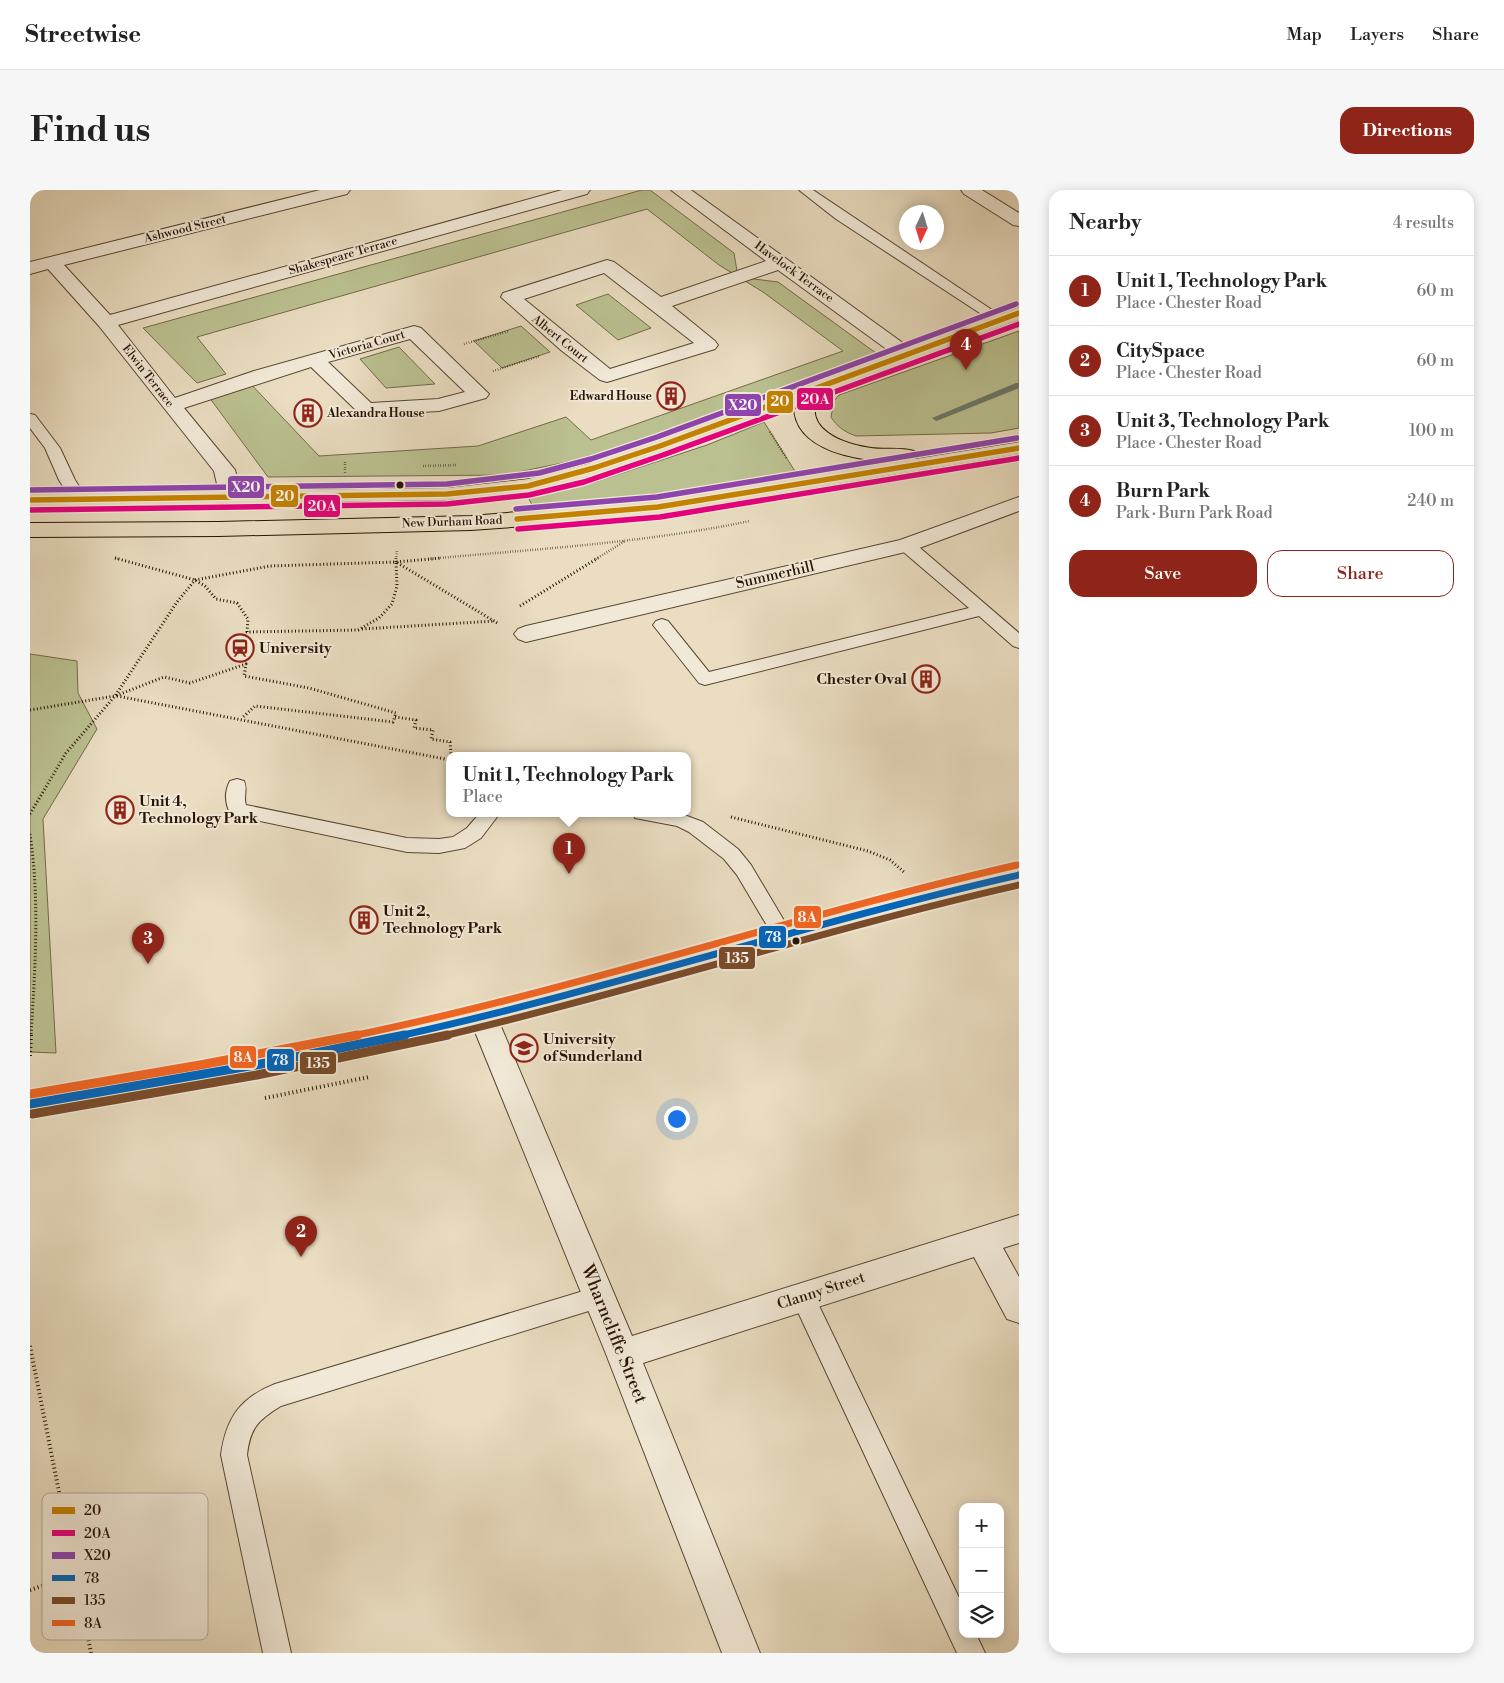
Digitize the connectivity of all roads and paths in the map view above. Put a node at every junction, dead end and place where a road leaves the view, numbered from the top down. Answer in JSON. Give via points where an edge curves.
{"nodes":[{"id":1,"x":341,"y":190,"type":"edge"},
{"id":2,"x":580,"y":190,"type":"edge"},
{"id":3,"x":680,"y":190,"type":"edge"},
{"id":4,"x":805,"y":190,"type":"edge"},
{"id":5,"x":970,"y":190,"type":"edge"},
{"id":6,"x":1019,"y":221,"type":"edge"},
{"id":7,"x":52,"y":263,"type":"junction"},
{"id":8,"x":780,"y":263,"type":"junction"},
{"id":9,"x":30,"y":268,"type":"edge"},
{"id":10,"x":658,"y":304,"type":"junction"},
{"id":11,"x":1019,"y":313,"type":"edge"},
{"id":12,"x":1000,"y":320,"type":"junction"},
{"id":13,"x":106,"y":322,"type":"junction"},
{"id":14,"x":538,"y":322,"type":"junction"},
{"id":15,"x":568,"y":347,"type":"junction"},
{"id":16,"x":435,"y":352,"type":"junction"},
{"id":17,"x":907,"y":355,"type":"junction"},
{"id":18,"x":315,"y":360,"type":"junction"},
{"id":19,"x":464,"y":380,"type":"junction"},
{"id":20,"x":811,"y":390,"type":"junction"},
{"id":21,"x":171,"y":406,"type":"junction"},
{"id":22,"x":757,"y":410,"type":"junction"},
{"id":23,"x":30,"y":418,"type":"edge"},
{"id":24,"x":1019,"y":448,"type":"edge"},
{"id":25,"x":996,"y":452,"type":"junction"},
{"id":26,"x":345,"y":462,"type":"dead end"},
{"id":27,"x":464,"y":464,"type":"dead end"},
{"id":28,"x":418,"y":466,"type":"dead end"},
{"id":29,"x":345,"y":473,"type":"dead end"},
{"id":30,"x":803,"y":484,"type":"junction"},
{"id":31,"x":231,"y":497,"type":"junction"},
{"id":32,"x":80,"y":499,"type":"junction"},
{"id":33,"x":30,"y":500,"type":"edge"},
{"id":34,"x":1019,"y":504,"type":"edge"},
{"id":35,"x":30,"y":530,"type":"edge"},
{"id":36,"x":626,"y":541,"type":"dead end"},
{"id":37,"x":906,"y":545,"type":"junction"},
{"id":38,"x":397,"y":548,"type":"dead end"},
{"id":39,"x":107,"y":556,"type":"dead end"},
{"id":40,"x":396,"y":562,"type":"junction"},
{"id":41,"x":177,"y":602,"type":"dead end"},
{"id":42,"x":520,"y":606,"type":"dead end"},
{"id":43,"x":982,"y":610,"type":"junction"},
{"id":44,"x":503,"y":616,"type":"dead end"},
{"id":45,"x":495,"y":621,"type":"junction"},
{"id":46,"x":662,"y":626,"type":"dead end"},
{"id":47,"x":358,"y":630,"type":"junction"},
{"id":48,"x":526,"y":634,"type":"joint"},
{"id":49,"x":1019,"y":642,"type":"edge"},
{"id":50,"x":114,"y":696,"type":"junction"},
{"id":51,"x":30,"y":710,"type":"edge"},
{"id":52,"x":394,"y":717,"type":"junction"},
{"id":53,"x":242,"y":718,"type":"junction"},
{"id":54,"x":451,"y":752,"type":"edge"},
{"id":55,"x":446,"y":759,"type":"edge"},
{"id":56,"x":237,"y":786,"type":"dead end"},
{"id":57,"x":30,"y":814,"type":"edge"},
{"id":58,"x":728,"y":816,"type":"dead end"},
{"id":59,"x":488,"y":817,"type":"edge"},
{"id":60,"x":664,"y":817,"type":"edge"},
{"id":61,"x":30,"y":834,"type":"edge"},
{"id":62,"x":1019,"y":875,"type":"edge"},
{"id":63,"x":920,"y":896,"type":"junction"},
{"id":64,"x":782,"y":934,"type":"junction"},
{"id":65,"x":483,"y":1017,"type":"junction"},
{"id":66,"x":30,"y":1056,"type":"edge"},
{"id":67,"x":30,"y":1104,"type":"edge"},
{"id":68,"x":1019,"y":1229,"type":"edge"},
{"id":69,"x":982,"y":1241,"type":"junction"},
{"id":70,"x":804,"y":1297,"type":"junction"},
{"id":71,"x":600,"y":1298,"type":"junction"},
{"id":72,"x":1019,"y":1308,"type":"edge"},
{"id":73,"x":30,"y":1346,"type":"edge"},
{"id":74,"x":623,"y":1354,"type":"junction"},
{"id":75,"x":59,"y":1493,"type":"edge"},
{"id":76,"x":42,"y":1586,"type":"edge"},
{"id":77,"x":30,"y":1590,"type":"edge"},
{"id":78,"x":88,"y":1640,"type":"edge"},
{"id":79,"x":91,"y":1653,"type":"edge"},
{"id":80,"x":277,"y":1653,"type":"edge"},
{"id":81,"x":741,"y":1653,"type":"edge"},
{"id":82,"x":970,"y":1653,"type":"edge"}],
"edges":[{"from":1,"to":7,"type":"street","name":"Ashwood Street"},
{"from":2,"to":13,"type":"street","name":"Shakespeare Terrace"},
{"from":3,"to":8,"type":"street","name":"Havelock Terrace"},
{"from":4,"to":12,"type":"lane"},
{"from":5,"to":6,"type":"street"},
{"from":7,"to":9,"type":"street","name":"Ashwood Street"},
{"from":7,"to":13,"type":"street","name":"Elwin Terrace"},
{"from":8,"to":10,"type":"street"},
{"from":8,"to":17,"type":"street","name":"Havelock Terrace"},
{"from":10,"to":14,"type":"street","name":"Albert Court","via":[[607,266],[510,298]]},
{"from":10,"to":15,"type":"street","name":"Albert Court","via":[[708,345],[607,376]]},
{"from":11,"to":12,"type":"main road"},
{"from":12,"to":17,"type":"main road"},
{"from":13,"to":21,"type":"street","name":"Elwin Terrace"},
{"from":14,"to":15,"type":"street","name":"Albert Court"},
{"from":14,"to":16,"type":"path"},
{"from":15,"to":19,"type":"path"},
{"from":16,"to":18,"type":"street","name":"Victoria Court","via":[[414,332]]},
{"from":16,"to":19,"type":"street","name":"Victoria Court"},
{"from":17,"to":20,"type":"main road"},
{"from":18,"to":19,"type":"street","name":"Victoria Court","via":[[366,409],[439,405],[479,394]]},
{"from":18,"to":21,"type":"street","name":"Victoria Court","via":[[222,386]]},
{"from":20,"to":22,"type":"main road"},
{"from":20,"to":25,"type":"main road","via":[[803,403],[806,422],[823,438],[848,450],[896,455]]},
{"from":21,"to":31,"type":"street","name":"Elwin Terrace","via":[[224,470]]},
{"from":22,"to":30,"type":"path"},
{"from":22,"to":31,"type":"main road","via":[[552,481],[447,494]]},
{"from":23,"to":32,"type":"lane","via":[[52,448]]},
{"from":24,"to":25,"type":"main road","name":"New Durham Road"},
{"from":25,"to":30,"type":"main road","name":"New Durham Road"},
{"from":26,"to":29,"type":"path","bridge":true},
{"from":27,"to":28,"type":"path"},
{"from":30,"to":35,"type":"main road","name":"New Durham Road","via":[[658,507],[471,523]]},
{"from":31,"to":32,"type":"main road"},
{"from":32,"to":33,"type":"main road"},
{"from":34,"to":37,"type":"street","name":"Summerhill"},
{"from":36,"to":42,"type":"path"},
{"from":37,"to":43,"type":"lane"},
{"from":37,"to":48,"type":"street","name":"Summerhill"},
{"from":38,"to":40,"type":"path"},
{"from":39,"to":47,"type":"path","via":[[195,580],[216,599],[237,604],[248,619],[247,632]]},
{"from":40,"to":45,"type":"path"},
{"from":40,"to":47,"type":"path","via":[[399,582],[396,597],[386,612]]},
{"from":41,"to":50,"type":"path"},
{"from":43,"to":46,"type":"lane","via":[[705,679]]},
{"from":43,"to":49,"type":"lane"},
{"from":44,"to":45,"type":"path"},
{"from":45,"to":47,"type":"path"},
{"from":45,"to":48,"type":"path","via":[[512,633]]},
{"from":50,"to":51,"type":"path"},
{"from":50,"to":52,"type":"path","via":[[164,677],[190,683],[246,664],[244,676],[309,688],[396,713]]},
{"from":50,"to":53,"type":"path"},
{"from":50,"to":57,"type":"path","via":[[66,753]]},
{"from":52,"to":53,"type":"path","via":[[393,722],[255,706]]},
{"from":52,"to":54,"type":"path","via":[[416,720],[414,728],[433,730],[431,739],[450,742]]},
{"from":53,"to":55,"type":"path"},
{"from":56,"to":59,"type":"lane","via":[[235,800],[238,810],[407,844],[438,846],[458,843],[474,833]]},
{"from":58,"to":63,"type":"path","via":[[868,851],[890,860],[903,869]]},
{"from":60,"to":64,"type":"lane","via":[[696,827],[731,854]]},
{"from":61,"to":66,"type":"path","via":[[37,877]]},
{"from":62,"to":63,"type":"main road"},
{"from":63,"to":64,"type":"main road"},
{"from":64,"to":65,"type":"main road"},
{"from":65,"to":67,"type":"main road","via":[[362,1045]]},
{"from":65,"to":71,"type":"street","name":"Wharncliffe Street"},
{"from":68,"to":69,"type":"street","name":"Clanny Street"},
{"from":69,"to":70,"type":"street","name":"Clanny Street"},
{"from":69,"to":72,"type":"street"},
{"from":70,"to":74,"type":"street","name":"Clanny Street"},
{"from":70,"to":82,"type":"lane"},
{"from":71,"to":74,"type":"street","name":"Wharncliffe Street"},
{"from":71,"to":80,"type":"lane","via":[[275,1396],[257,1406],[236,1435],[234,1455]]},
{"from":73,"to":75,"type":"path"},
{"from":74,"to":81,"type":"street","name":"Wharncliffe Street"},
{"from":76,"to":77,"type":"path"},
{"from":78,"to":79,"type":"path"}]}
